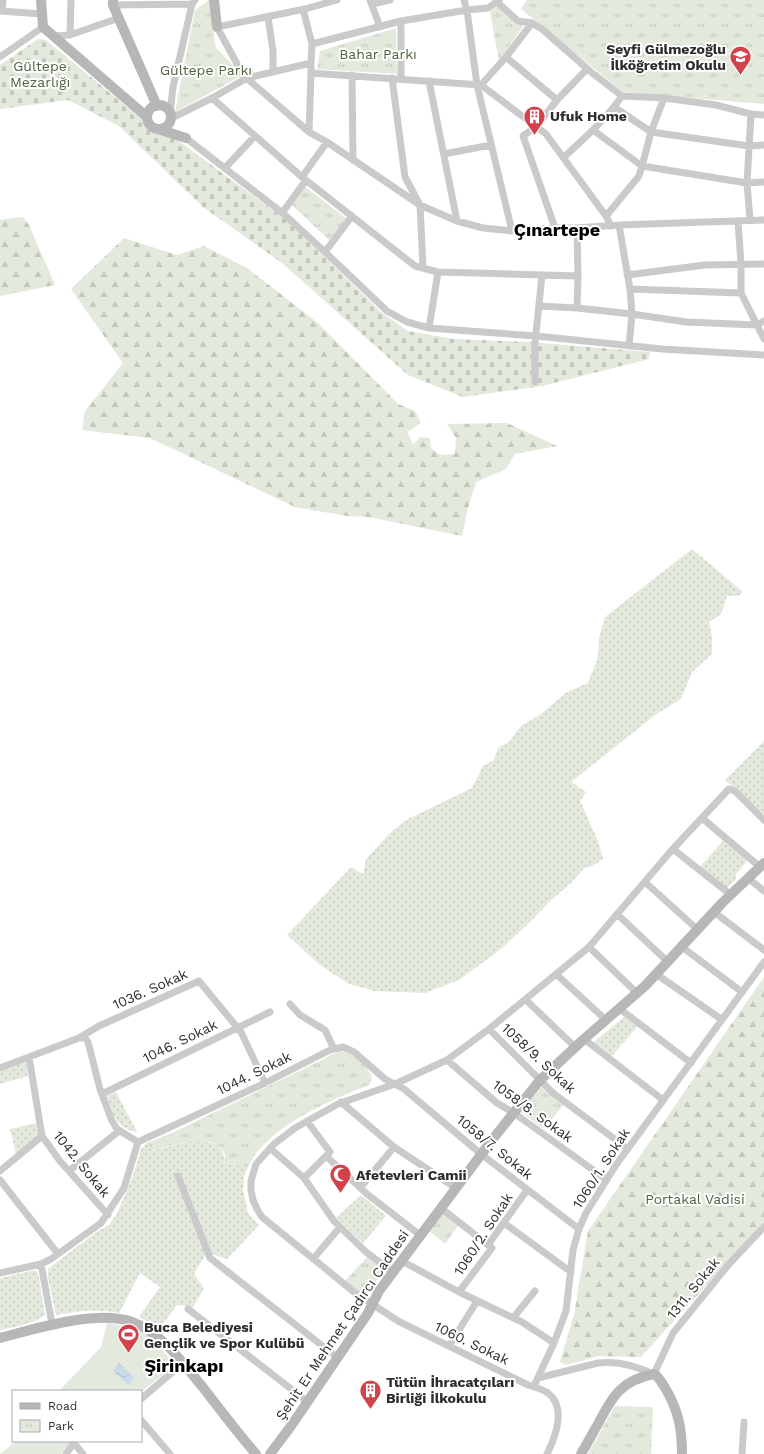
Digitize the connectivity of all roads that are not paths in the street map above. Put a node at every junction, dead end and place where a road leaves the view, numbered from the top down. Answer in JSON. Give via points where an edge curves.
{"nodes":[{"id":1,"x":3,"y":0,"type":"edge"},
{"id":2,"x":41,"y":0,"type":"edge"},
{"id":3,"x":71,"y":0,"type":"edge"},
{"id":4,"x":214,"y":0,"type":"edge"},
{"id":5,"x":337,"y":0,"type":"edge"},
{"id":6,"x":390,"y":0,"type":"edge"},
{"id":7,"x":464,"y":0,"type":"edge"},
{"id":8,"x":498,"y":1,"type":"edge"},
{"id":9,"x":194,"y":2,"type":"edge"},
{"id":10,"x":371,"y":2,"type":"edge"},
{"id":11,"x":113,"y":3,"type":"edge"},
{"id":12,"x":303,"y":9,"type":"junction"},
{"id":13,"x":467,"y":10,"type":"junction"},
{"id":14,"x":1,"y":11,"type":"edge"},
{"id":15,"x":42,"y":14,"type":"junction"},
{"id":16,"x":268,"y":17,"type":"junction"},
{"id":17,"x":119,"y":18,"type":"junction"},
{"id":18,"x":401,"y":21,"type":"junction"},
{"id":19,"x":532,"y":23,"type":"junction"},
{"id":20,"x":43,"y":27,"type":"junction"},
{"id":21,"x":216,"y":27,"type":"junction"},
{"id":22,"x":380,"y":27,"type":"junction"},
{"id":23,"x":70,"y":34,"type":"junction"},
{"id":24,"x":54,"y":36,"type":"junction"},
{"id":25,"x":312,"y":44,"type":"junction"},
{"id":26,"x":0,"y":57,"type":"edge"},
{"id":27,"x":506,"y":57,"type":"junction"},
{"id":28,"x":310,"y":63,"type":"junction"},
{"id":29,"x":587,"y":69,"type":"junction"},
{"id":30,"x":273,"y":72,"type":"junction"},
{"id":31,"x":311,"y":73,"type":"junction"},
{"id":32,"x":352,"y":76,"type":"junction"},
{"id":33,"x":247,"y":78,"type":"junction"},
{"id":34,"x":392,"y":78,"type":"junction"},
{"id":35,"x":401,"y":79,"type":"junction"},
{"id":36,"x":429,"y":81,"type":"junction"},
{"id":37,"x":479,"y":85,"type":"junction"},
{"id":38,"x":622,"y":96,"type":"junction"},
{"id":39,"x":212,"y":98,"type":"junction"},
{"id":40,"x":664,"y":98,"type":"junction"},
{"id":41,"x":557,"y":100,"type":"junction"},
{"id":42,"x":157,"y":106,"type":"junction"},
{"id":43,"x":614,"y":107,"type":"junction"},
{"id":44,"x":751,"y":114,"type":"junction"},
{"id":45,"x":764,"y":115,"type":"edge"},
{"id":46,"x":147,"y":117,"type":"junction"},
{"id":47,"x":170,"y":118,"type":"junction"},
{"id":48,"x":536,"y":127,"type":"junction"},
{"id":49,"x":158,"y":129,"type":"junction"},
{"id":50,"x":593,"y":130,"type":"junction"},
{"id":51,"x":309,"y":132,"type":"junction"},
{"id":52,"x":651,"y":132,"type":"junction"},
{"id":53,"x":255,"y":136,"type":"junction"},
{"id":54,"x":186,"y":138,"type":"junction"},
{"id":55,"x":327,"y":142,"type":"junction"},
{"id":56,"x":491,"y":145,"type":"junction"},
{"id":57,"x":764,"y":145,"type":"edge"},
{"id":58,"x":749,"y":146,"type":"junction"},
{"id":59,"x":444,"y":154,"type":"junction"},
{"id":60,"x":564,"y":157,"type":"junction"},
{"id":61,"x":353,"y":160,"type":"junction"},
{"id":62,"x":642,"y":166,"type":"junction"},
{"id":63,"x":225,"y":168,"type":"junction"},
{"id":64,"x":304,"y":178,"type":"junction"},
{"id":65,"x":764,"y":182,"type":"edge"},
{"id":66,"x":747,"y":183,"type":"junction"},
{"id":67,"x":420,"y":205,"type":"junction"},
{"id":68,"x":282,"y":213,"type":"junction"},
{"id":69,"x":352,"y":216,"type":"junction"},
{"id":70,"x":606,"y":216,"type":"junction"},
{"id":71,"x":750,"y":220,"type":"junction"},
{"id":72,"x":764,"y":220,"type":"edge"},
{"id":73,"x":457,"y":221,"type":"junction"},
{"id":74,"x":738,"y":221,"type":"junction"},
{"id":75,"x":619,"y":225,"type":"junction"},
{"id":76,"x":611,"y":226,"type":"junction"},
{"id":77,"x":555,"y":228,"type":"junction"},
{"id":78,"x":577,"y":228,"type":"junction"},
{"id":79,"x":512,"y":231,"type":"junction"},
{"id":80,"x":325,"y":252,"type":"junction"},
{"id":81,"x":741,"y":264,"type":"junction"},
{"id":82,"x":764,"y":264,"type":"edge"},
{"id":83,"x":423,"y":267,"type":"junction"},
{"id":84,"x":438,"y":272,"type":"junction"},
{"id":85,"x":542,"y":275,"type":"junction"},
{"id":86,"x":627,"y":275,"type":"junction"},
{"id":87,"x":578,"y":276,"type":"junction"},
{"id":88,"x":630,"y":289,"type":"junction"},
{"id":89,"x":741,"y":293,"type":"junction"},
{"id":90,"x":539,"y":306,"type":"junction"},
{"id":91,"x":577,"y":308,"type":"junction"},
{"id":92,"x":632,"y":314,"type":"junction"},
{"id":93,"x":764,"y":321,"type":"edge"},
{"id":94,"x":757,"y":325,"type":"junction"},
{"id":95,"x":429,"y":328,"type":"junction"},
{"id":96,"x":536,"y":336,"type":"junction"},
{"id":97,"x":764,"y":339,"type":"edge"},
{"id":98,"x":629,"y":346,"type":"junction"},
{"id":99,"x":764,"y":356,"type":"edge"},
{"id":100,"x":535,"y":382,"type":"dead end"},
{"id":101,"x":702,"y":818,"type":"junction"},
{"id":102,"x":764,"y":820,"type":"edge"},
{"id":103,"x":673,"y":849,"type":"junction"},
{"id":104,"x":762,"y":865,"type":"edge"},
{"id":105,"x":748,"y":878,"type":"junction"},
{"id":106,"x":645,"y":882,"type":"junction"},
{"id":107,"x":764,"y":891,"type":"edge"},
{"id":108,"x":731,"y":895,"type":"junction"},
{"id":109,"x":714,"y":912,"type":"junction"},
{"id":110,"x":618,"y":914,"type":"junction"},
{"id":111,"x":698,"y":930,"type":"junction"},
{"id":112,"x":589,"y":947,"type":"junction"},
{"id":113,"x":682,"y":947,"type":"junction"},
{"id":114,"x":764,"y":950,"type":"edge"},
{"id":115,"x":668,"y":962,"type":"junction"},
{"id":116,"x":764,"y":962,"type":"edge"},
{"id":117,"x":556,"y":974,"type":"junction"},
{"id":118,"x":656,"y":974,"type":"junction"},
{"id":119,"x":742,"y":992,"type":"junction"},
{"id":120,"x":637,"y":993,"type":"junction"},
{"id":121,"x":526,"y":1000,"type":"junction"},
{"id":122,"x":290,"y":1004,"type":"dead end"},
{"id":123,"x":620,"y":1009,"type":"junction"},
{"id":124,"x":270,"y":1012,"type":"dead end"},
{"id":125,"x":606,"y":1020,"type":"junction"},
{"id":126,"x":721,"y":1020,"type":"junction"},
{"id":127,"x":238,"y":1028,"type":"junction"},
{"id":128,"x":489,"y":1029,"type":"junction"},
{"id":129,"x":79,"y":1038,"type":"junction"},
{"id":130,"x":584,"y":1039,"type":"junction"},
{"id":131,"x":575,"y":1047,"type":"junction"},
{"id":132,"x":334,"y":1049,"type":"junction"},
{"id":133,"x":29,"y":1057,"type":"junction"},
{"id":134,"x":447,"y":1060,"type":"junction"},
{"id":135,"x":691,"y":1063,"type":"junction"},
{"id":136,"x":0,"y":1068,"type":"edge"},
{"id":137,"x":540,"y":1080,"type":"junction"},
{"id":138,"x":265,"y":1083,"type":"junction"},
{"id":139,"x":395,"y":1084,"type":"junction"},
{"id":140,"x":102,"y":1094,"type":"junction"},
{"id":141,"x":663,"y":1100,"type":"junction"},
{"id":142,"x":341,"y":1102,"type":"junction"},
{"id":143,"x":514,"y":1113,"type":"junction"},
{"id":144,"x":307,"y":1121,"type":"junction"},
{"id":145,"x":119,"y":1131,"type":"junction"},
{"id":146,"x":42,"y":1136,"type":"junction"},
{"id":147,"x":138,"y":1142,"type":"junction"},
{"id":148,"x":394,"y":1147,"type":"junction"},
{"id":149,"x":270,"y":1148,"type":"junction"},
{"id":150,"x":628,"y":1149,"type":"junction"},
{"id":151,"x":481,"y":1154,"type":"junction"},
{"id":152,"x":326,"y":1156,"type":"junction"},
{"id":153,"x":0,"y":1171,"type":"edge"},
{"id":154,"x":69,"y":1171,"type":"junction"},
{"id":155,"x":178,"y":1176,"type":"dead end"},
{"id":156,"x":304,"y":1178,"type":"junction"},
{"id":157,"x":0,"y":1180,"type":"edge"},
{"id":158,"x":607,"y":1180,"type":"junction"},
{"id":159,"x":360,"y":1188,"type":"junction"},
{"id":160,"x":456,"y":1188,"type":"junction"},
{"id":161,"x":527,"y":1190,"type":"junction"},
{"id":162,"x":441,"y":1208,"type":"junction"},
{"id":163,"x":108,"y":1215,"type":"junction"},
{"id":164,"x":504,"y":1223,"type":"junction"},
{"id":165,"x":340,"y":1226,"type":"junction"},
{"id":166,"x":764,"y":1227,"type":"edge"},
{"id":167,"x":579,"y":1229,"type":"junction"},
{"id":168,"x":420,"y":1235,"type":"junction"},
{"id":169,"x":488,"y":1245,"type":"junction"},
{"id":170,"x":58,"y":1254,"type":"junction"},
{"id":171,"x":313,"y":1259,"type":"junction"},
{"id":172,"x":402,"y":1261,"type":"junction"},
{"id":173,"x":41,"y":1264,"type":"junction"},
{"id":174,"x":393,"y":1272,"type":"junction"},
{"id":175,"x":571,"y":1272,"type":"junction"},
{"id":176,"x":0,"y":1273,"type":"edge"},
{"id":177,"x":536,"y":1291,"type":"dead end"},
{"id":178,"x":459,"y":1292,"type":"junction"},
{"id":179,"x":477,"y":1301,"type":"junction"},
{"id":180,"x":372,"y":1305,"type":"junction"},
{"id":181,"x":188,"y":1309,"type":"dead end"},
{"id":182,"x":514,"y":1318,"type":"junction"},
{"id":183,"x":52,"y":1324,"type":"junction"},
{"id":184,"x":0,"y":1338,"type":"edge"},
{"id":185,"x":554,"y":1343,"type":"junction"},
{"id":186,"x":449,"y":1346,"type":"junction"},
{"id":187,"x":338,"y":1358,"type":"junction"},
{"id":188,"x":183,"y":1363,"type":"junction"},
{"id":189,"x":654,"y":1374,"type":"junction"},
{"id":190,"x":538,"y":1378,"type":"junction"},
{"id":191,"x":534,"y":1386,"type":"junction"},
{"id":192,"x":142,"y":1398,"type":"edge"},
{"id":193,"x":308,"y":1402,"type":"junction"},
{"id":194,"x":142,"y":1421,"type":"edge"},
{"id":195,"x":744,"y":1422,"type":"dead end"},
{"id":196,"x":75,"y":1442,"type":"edge"},
{"id":197,"x":66,"y":1454,"type":"edge"},
{"id":198,"x":83,"y":1454,"type":"edge"},
{"id":199,"x":170,"y":1454,"type":"edge"},
{"id":200,"x":256,"y":1454,"type":"edge"},
{"id":201,"x":270,"y":1454,"type":"edge"},
{"id":202,"x":547,"y":1454,"type":"edge"},
{"id":203,"x":581,"y":1454,"type":"edge"},
{"id":204,"x":682,"y":1454,"type":"edge"},
{"id":205,"x":742,"y":1454,"type":"edge"}],
"edges":[{"from":1,"to":14,"type":"street"},
{"from":2,"to":15,"type":"main road"},
{"from":3,"to":23,"type":"street"},
{"from":4,"to":21,"type":"main road"},
{"from":5,"to":12,"type":"street"},
{"from":6,"to":10,"type":"street"},
{"from":7,"to":13,"type":"street"},
{"from":8,"to":13,"type":"street","via":[[488,8]]},
{"from":8,"to":19,"type":"street","via":[[518,20]]},
{"from":9,"to":11,"type":"street"},
{"from":9,"to":47,"type":"street","via":[[173,87]]},
{"from":10,"to":22,"type":"street"},
{"from":11,"to":17,"type":"main road"},
{"from":12,"to":16,"type":"street"},
{"from":12,"to":25,"type":"street"},
{"from":13,"to":18,"type":"street"},
{"from":13,"to":37,"type":"street"},
{"from":14,"to":15,"type":"street"},
{"from":15,"to":20,"type":"main road"},
{"from":16,"to":21,"type":"street"},
{"from":16,"to":30,"type":"street"},
{"from":17,"to":23,"type":"street"},
{"from":17,"to":42,"type":"main road"},
{"from":18,"to":22,"type":"street"},
{"from":18,"to":35,"type":"street"},
{"from":19,"to":27,"type":"street"},
{"from":19,"to":29,"type":"street"},
{"from":20,"to":24,"type":"main road"},
{"from":20,"to":26,"type":"street"},
{"from":21,"to":33,"type":"street","via":[[242,75]]},
{"from":22,"to":25,"type":"street"},
{"from":23,"to":24,"type":"street"},
{"from":24,"to":46,"type":"main road"},
{"from":25,"to":28,"type":"street"},
{"from":27,"to":37,"type":"street"},
{"from":27,"to":41,"type":"street"},
{"from":28,"to":30,"type":"street"},
{"from":28,"to":31,"type":"street"},
{"from":29,"to":38,"type":"street"},
{"from":29,"to":41,"type":"street"},
{"from":30,"to":33,"type":"street"},
{"from":31,"to":32,"type":"street"},
{"from":31,"to":51,"type":"street"},
{"from":32,"to":34,"type":"street"},
{"from":32,"to":61,"type":"street"},
{"from":33,"to":39,"type":"street"},
{"from":33,"to":51,"type":"street"},
{"from":34,"to":35,"type":"street"},
{"from":34,"to":67,"type":"street","via":[[405,177]]},
{"from":35,"to":36,"type":"street"},
{"from":36,"to":37,"type":"street"},
{"from":36,"to":59,"type":"street"},
{"from":37,"to":48,"type":"street"},
{"from":37,"to":56,"type":"street"},
{"from":38,"to":40,"type":"street"},
{"from":38,"to":43,"type":"street"},
{"from":39,"to":47,"type":"street"},
{"from":39,"to":53,"type":"street"},
{"from":40,"to":44,"type":"street","via":[[716,105]]},
{"from":40,"to":52,"type":"street"},
{"from":41,"to":48,"type":"street"},
{"from":42,"to":46,"type":"main road","via":[[149,110]]},
{"from":42,"to":47,"type":"main road","via":[[165,107]]},
{"from":43,"to":50,"type":"street"},
{"from":43,"to":52,"type":"street"},
{"from":44,"to":45,"type":"street"},
{"from":44,"to":58,"type":"street"},
{"from":46,"to":49,"type":"main road","via":[[149,124]]},
{"from":47,"to":49,"type":"main road","via":[[165,127]]},
{"from":47,"to":54,"type":"main road"},
{"from":48,"to":60,"type":"street","via":[[546,134]]},
{"from":48,"to":77,"type":"street","via":[[524,136]]},
{"from":49,"to":54,"type":"main road"},
{"from":50,"to":60,"type":"street"},
{"from":50,"to":62,"type":"street"},
{"from":51,"to":55,"type":"street"},
{"from":52,"to":58,"type":"street"},
{"from":52,"to":62,"type":"street"},
{"from":53,"to":63,"type":"street"},
{"from":53,"to":64,"type":"street"},
{"from":54,"to":63,"type":"street"},
{"from":55,"to":61,"type":"street"},
{"from":55,"to":64,"type":"street"},
{"from":56,"to":59,"type":"street"},
{"from":56,"to":79,"type":"street"},
{"from":57,"to":58,"type":"street"},
{"from":58,"to":66,"type":"street"},
{"from":59,"to":73,"type":"street"},
{"from":60,"to":70,"type":"street"},
{"from":61,"to":67,"type":"street"},
{"from":62,"to":66,"type":"street"},
{"from":62,"to":70,"type":"street","via":[[638,176]]},
{"from":63,"to":68,"type":"street"},
{"from":64,"to":68,"type":"street"},
{"from":64,"to":69,"type":"street"},
{"from":65,"to":66,"type":"street"},
{"from":66,"to":71,"type":"street"},
{"from":67,"to":73,"type":"street"},
{"from":67,"to":83,"type":"street"},
{"from":68,"to":80,"type":"street"},
{"from":69,"to":80,"type":"street"},
{"from":69,"to":83,"type":"street","via":[[415,266]]},
{"from":70,"to":76,"type":"street"},
{"from":71,"to":72,"type":"street"},
{"from":71,"to":74,"type":"street"},
{"from":73,"to":79,"type":"street","via":[[484,228]]},
{"from":74,"to":75,"type":"street"},
{"from":74,"to":81,"type":"street"},
{"from":75,"to":76,"type":"street"},
{"from":75,"to":86,"type":"street"},
{"from":76,"to":78,"type":"street"},
{"from":77,"to":78,"type":"street"},
{"from":77,"to":79,"type":"street"},
{"from":78,"to":87,"type":"street"},
{"from":80,"to":95,"type":"street","via":[[387,312],[407,322]]},
{"from":81,"to":82,"type":"street"},
{"from":81,"to":86,"type":"street","via":[[704,265]]},
{"from":81,"to":89,"type":"street"},
{"from":83,"to":84,"type":"street"},
{"from":84,"to":85,"type":"street"},
{"from":84,"to":95,"type":"street"},
{"from":85,"to":87,"type":"street"},
{"from":85,"to":90,"type":"street"},
{"from":86,"to":88,"type":"street"},
{"from":87,"to":91,"type":"street"},
{"from":88,"to":89,"type":"street"},
{"from":88,"to":92,"type":"street"},
{"from":89,"to":94,"type":"street"},
{"from":90,"to":91,"type":"street"},
{"from":90,"to":96,"type":"street"},
{"from":91,"to":92,"type":"street"},
{"from":92,"to":94,"type":"street","via":[[686,322]]},
{"from":92,"to":98,"type":"street"},
{"from":93,"to":94,"type":"street"},
{"from":94,"to":97,"type":"street"},
{"from":95,"to":96,"type":"street"},
{"from":96,"to":98,"type":"street"},
{"from":96,"to":100,"type":"street"},
{"from":98,"to":99,"type":"street"},
{"from":101,"to":102,"type":"street","name":"1060. Sokak","via":[[729,789],[738,794]]},
{"from":101,"to":103,"type":"street","name":"1060. Sokak"},
{"from":101,"to":104,"type":"street"},
{"from":103,"to":106,"type":"street","name":"1060. Sokak"},
{"from":103,"to":108,"type":"street"},
{"from":104,"to":105,"type":"main road","name":"Şehit Er Mehmet Çadırcı Caddesi"},
{"from":105,"to":107,"type":"street"},
{"from":105,"to":108,"type":"main road","name":"Şehit Er Mehmet Çadırcı Caddesi"},
{"from":106,"to":110,"type":"street","name":"1060. Sokak"},
{"from":106,"to":111,"type":"street"},
{"from":108,"to":109,"type":"main road","name":"Şehit Er Mehmet Çadırcı Caddesi"},
{"from":109,"to":111,"type":"main road","name":"Şehit Er Mehmet Çadırcı Caddesi"},
{"from":109,"to":114,"type":"street"},
{"from":110,"to":112,"type":"street","name":"1060. Sokak"},
{"from":110,"to":115,"type":"street"},
{"from":111,"to":113,"type":"main road","name":"Şehit Er Mehmet Çadırcı Caddesi"},
{"from":112,"to":117,"type":"street","name":"1060. Sokak"},
{"from":112,"to":120,"type":"street"},
{"from":113,"to":115,"type":"main road","name":"Şehit Er Mehmet Çadırcı Caddesi"},
{"from":113,"to":119,"type":"street"},
{"from":115,"to":118,"type":"main road","name":"Şehit Er Mehmet Çadırcı Caddesi"},
{"from":116,"to":119,"type":"street","name":"1060/1. Sokak"},
{"from":117,"to":121,"type":"street","name":"1060. Sokak"},
{"from":117,"to":125,"type":"street"},
{"from":118,"to":120,"type":"main road","name":"Şehit Er Mehmet Çadırcı Caddesi"},
{"from":118,"to":126,"type":"street"},
{"from":119,"to":126,"type":"street","name":"1060/1. Sokak"},
{"from":120,"to":123,"type":"main road","name":"Şehit Er Mehmet Çadırcı Caddesi"},
{"from":121,"to":128,"type":"street","name":"1060. Sokak"},
{"from":121,"to":131,"type":"street"},
{"from":122,"to":132,"type":"street","via":[[300,1014],[325,1030]]},
{"from":123,"to":125,"type":"main road","name":"Şehit Er Mehmet Çadırcı Caddesi"},
{"from":123,"to":135,"type":"street"},
{"from":124,"to":127,"type":"street","name":"1046. Sokak"},
{"from":125,"to":130,"type":"main road","name":"Şehit Er Mehmet Çadırcı Caddesi"},
{"from":126,"to":135,"type":"street","name":"1060/1. Sokak"},
{"from":127,"to":129,"type":"street","name":"1036. Sokak","via":[[199,981],[99,1026]]},
{"from":127,"to":138,"type":"street","name":"1036. Sokak"},
{"from":127,"to":140,"type":"street","name":"1046. Sokak"},
{"from":128,"to":134,"type":"street","name":"1060. Sokak"},
{"from":128,"to":137,"type":"street","name":"1058/9. Sokak"},
{"from":129,"to":133,"type":"street","name":"1036. Sokak"},
{"from":129,"to":140,"type":"street","via":[[85,1038],[88,1042]]},
{"from":130,"to":131,"type":"main road","name":"Şehit Er Mehmet Çadırcı Caddesi"},
{"from":130,"to":141,"type":"street"},
{"from":131,"to":137,"type":"main road","name":"Şehit Er Mehmet Çadırcı Caddesi"},
{"from":132,"to":138,"type":"street","name":"1044. Sokak"},
{"from":132,"to":139,"type":"street","via":[[343,1047],[354,1052],[385,1079]]},
{"from":133,"to":136,"type":"street","name":"1036. Sokak"},
{"from":133,"to":146,"type":"street","name":"1042. Sokak"},
{"from":134,"to":139,"type":"street","name":"1060. Sokak"},
{"from":134,"to":143,"type":"street","name":"1058/8. Sokak","via":[[497,1103]]},
{"from":135,"to":141,"type":"street","name":"1060/1. Sokak"},
{"from":137,"to":143,"type":"main road","name":"Şehit Er Mehmet Çadırcı Caddesi"},
{"from":137,"to":150,"type":"street","name":"1058/9. Sokak","via":[[553,1093]]},
{"from":138,"to":147,"type":"street","name":"1044. Sokak"},
{"from":139,"to":142,"type":"street","name":"1060. Sokak"},
{"from":139,"to":151,"type":"street","name":"1058/7. Sokak"},
{"from":140,"to":145,"type":"street","via":[[112,1121]]},
{"from":141,"to":150,"type":"street","name":"1060/1. Sokak"},
{"from":142,"to":144,"type":"street","name":"1060. Sokak"},
{"from":142,"to":148,"type":"street"},
{"from":143,"to":151,"type":"main road","name":"Şehit Er Mehmet Çadırcı Caddesi"},
{"from":143,"to":158,"type":"street","name":"1058/8. Sokak"},
{"from":144,"to":149,"type":"street","name":"1060. Sokak"},
{"from":144,"to":152,"type":"street","via":[[330,1152]]},
{"from":145,"to":147,"type":"street"},
{"from":145,"to":154,"type":"street"},
{"from":146,"to":153,"type":"street"},
{"from":146,"to":154,"type":"street","name":"1042. Sokak"},
{"from":147,"to":163,"type":"street","via":[[124,1188]]},
{"from":148,"to":159,"type":"street"},
{"from":148,"to":160,"type":"street"},
{"from":149,"to":156,"type":"street"},
{"from":149,"to":171,"type":"street","name":"1060. Sokak","via":[[259,1160],[253,1172],[251,1186],[255,1205],[262,1217]]},
{"from":150,"to":158,"type":"street","name":"1060/1. Sokak"},
{"from":151,"to":160,"type":"main road","name":"Şehit Er Mehmet Çadırcı Caddesi"},
{"from":151,"to":161,"type":"street","name":"1058/7. Sokak"},
{"from":152,"to":156,"type":"street"},
{"from":152,"to":159,"type":"street"},
{"from":154,"to":163,"type":"street","name":"1042. Sokak"},
{"from":155,"to":187,"type":"street","via":[[210,1258]]},
{"from":156,"to":165,"type":"street"},
{"from":157,"to":170,"type":"street"},
{"from":158,"to":167,"type":"street","name":"1060/1. Sokak","via":[[588,1209]]},
{"from":159,"to":168,"type":"street"},
{"from":160,"to":162,"type":"main road","name":"Şehit Er Mehmet Çadırcı Caddesi"},
{"from":161,"to":164,"type":"street","name":"1060/2. Sokak"},
{"from":161,"to":167,"type":"street","name":"1058/7. Sokak"},
{"from":162,"to":168,"type":"main road","name":"Şehit Er Mehmet Çadırcı Caddesi"},
{"from":162,"to":169,"type":"street"},
{"from":163,"to":170,"type":"street","via":[[101,1223]]},
{"from":164,"to":169,"type":"street","name":"1060/2. Sokak"},
{"from":164,"to":175,"type":"street"},
{"from":165,"to":171,"type":"street"},
{"from":165,"to":174,"type":"street","via":[[366,1252]]},
{"from":166,"to":189,"type":"street","name":"1311. Sokak","via":[[729,1264],[673,1333]]},
{"from":167,"to":175,"type":"street","name":"1060/1. Sokak","via":[[573,1250]]},
{"from":168,"to":172,"type":"main road","name":"Şehit Er Mehmet Çadırcı Caddesi"},
{"from":169,"to":178,"type":"street","name":"1060/2. Sokak","via":[[492,1248]]},
{"from":170,"to":173,"type":"street"},
{"from":171,"to":180,"type":"street","name":"1060. Sokak"},
{"from":172,"to":174,"type":"main road","name":"Şehit Er Mehmet Çadırcı Caddesi"},
{"from":172,"to":178,"type":"street"},
{"from":173,"to":176,"type":"street"},
{"from":173,"to":183,"type":"street"},
{"from":174,"to":180,"type":"main road","name":"Şehit Er Mehmet Çadırcı Caddesi"},
{"from":175,"to":185,"type":"street","name":"1060/1. Sokak","via":[[566,1312]]},
{"from":177,"to":182,"type":"street"},
{"from":178,"to":179,"type":"street"},
{"from":179,"to":182,"type":"street"},
{"from":179,"to":186,"type":"street"},
{"from":180,"to":186,"type":"street","name":"1060. Sokak"},
{"from":180,"to":187,"type":"main road","name":"Şehit Er Mehmet Çadırcı Caddesi"},
{"from":181,"to":193,"type":"street"},
{"from":182,"to":185,"type":"street"},
{"from":183,"to":184,"type":"main road"},
{"from":183,"to":188,"type":"main road","via":[[98,1318],[131,1321],[157,1335]]},
{"from":185,"to":190,"type":"street","name":"1060/1. Sokak"},
{"from":186,"to":191,"type":"street","name":"1060. Sokak"},
{"from":187,"to":193,"type":"main road","name":"Şehit Er Mehmet Çadırcı Caddesi"},
{"from":188,"to":192,"type":"street"},
{"from":188,"to":200,"type":"main road"},
{"from":189,"to":190,"type":"street","via":[[629,1364],[607,1362]]},
{"from":189,"to":203,"type":"main road","via":[[644,1376],[616,1392]]},
{"from":189,"to":204,"type":"main road","via":[[677,1410],[681,1425]]},
{"from":190,"to":191,"type":"street","name":"1060/1. Sokak"},
{"from":191,"to":202,"type":"street","via":[[548,1393],[558,1410],[555,1437]]},
{"from":193,"to":201,"type":"main road","name":"Şehit Er Mehmet Çadırcı Caddesi"},
{"from":194,"to":199,"type":"street"},
{"from":195,"to":205,"type":"street"},
{"from":196,"to":197,"type":"street"},
{"from":196,"to":198,"type":"street"}]}
